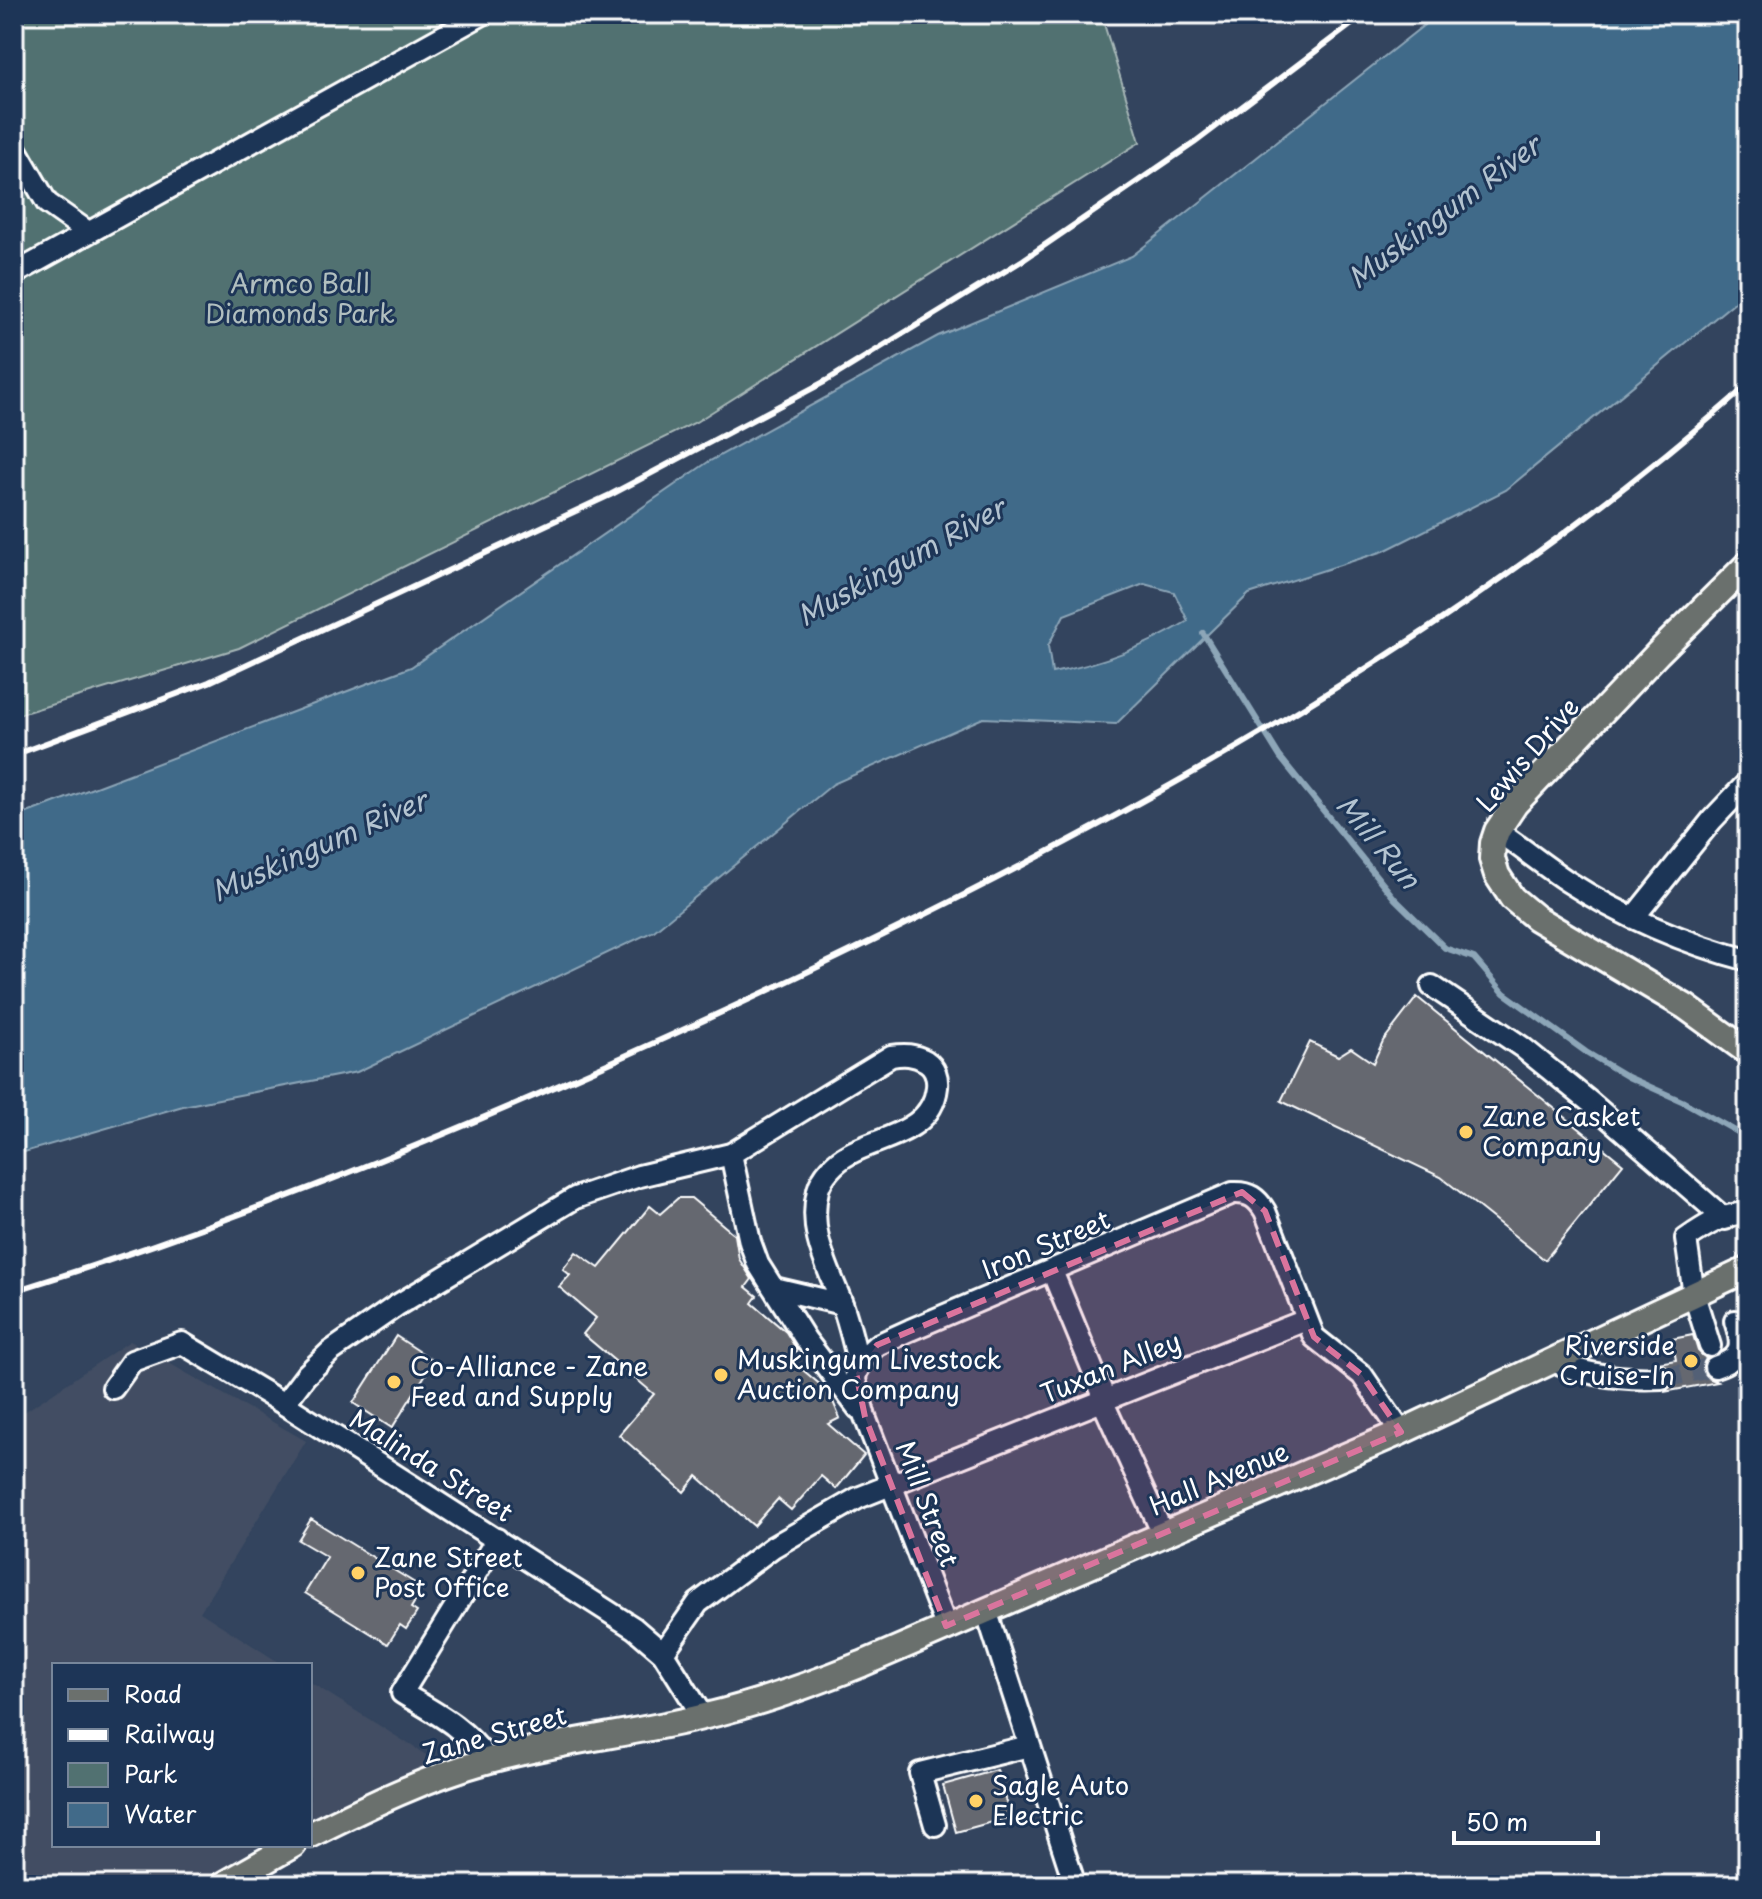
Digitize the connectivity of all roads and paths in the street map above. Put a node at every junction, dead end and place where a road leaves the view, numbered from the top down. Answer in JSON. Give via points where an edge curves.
{"nodes":[{"id":1,"x":483,"y":14,"type":"edge"},
{"id":2,"x":14,"y":146,"type":"edge"},
{"id":3,"x":88,"y":232,"type":"junction"},
{"id":4,"x":14,"y":274,"type":"edge"},
{"id":5,"x":1748,"y":564,"type":"edge"},
{"id":6,"x":1748,"y":782,"type":"edge"},
{"id":7,"x":1497,"y":831,"type":"junction"},
{"id":8,"x":1634,"y":917,"type":"junction"},
{"id":9,"x":1748,"y":960,"type":"edge"},
{"id":10,"x":1432,"y":986,"type":"dead end"},
{"id":11,"x":1748,"y":1052,"type":"edge"},
{"id":12,"x":731,"y":1154,"type":"junction"},
{"id":13,"x":1748,"y":1214,"type":"edge"},
{"id":14,"x":1725,"y":1219,"type":"junction"},
{"id":15,"x":1748,"y":1269,"type":"edge"},
{"id":16,"x":1052,"y":1271,"type":"junction"},
{"id":17,"x":774,"y":1288,"type":"junction"},
{"id":18,"x":1694,"y":1295,"type":"junction"},
{"id":19,"x":842,"y":1304,"type":"junction"},
{"id":20,"x":1306,"y":1320,"type":"junction"},
{"id":21,"x":1741,"y":1320,"type":"edge"},
{"id":22,"x":863,"y":1360,"type":"junction"},
{"id":23,"x":1553,"y":1361,"type":"junction"},
{"id":24,"x":1715,"y":1367,"type":"tunnel mouth"},
{"id":25,"x":1662,"y":1378,"type":"tunnel mouth"},
{"id":26,"x":113,"y":1388,"type":"dead end"},
{"id":27,"x":1104,"y":1398,"type":"junction"},
{"id":28,"x":284,"y":1404,"type":"junction"},
{"id":29,"x":865,"y":1417,"type":"junction"},
{"id":30,"x":1401,"y":1432,"type":"junction"},
{"id":31,"x":891,"y":1486,"type":"junction"},
{"id":32,"x":1163,"y":1534,"type":"junction"},
{"id":33,"x":497,"y":1539,"type":"junction"},
{"id":34,"x":986,"y":1610,"type":"junction"},
{"id":35,"x":946,"y":1626,"type":"junction"},
{"id":36,"x":663,"y":1653,"type":"junction"},
{"id":37,"x":703,"y":1717,"type":"junction"},
{"id":38,"x":1029,"y":1746,"type":"junction"},
{"id":39,"x":488,"y":1760,"type":"junction"},
{"id":40,"x":935,"y":1825,"type":"dead end"},
{"id":41,"x":312,"y":1834,"type":"edge"},
{"id":42,"x":290,"y":1847,"type":"edge"},
{"id":43,"x":223,"y":1885,"type":"edge"},
{"id":44,"x":1075,"y":1885,"type":"edge"}],
"edges":[{"from":1,"to":3,"type":"street"},
{"from":2,"to":3,"type":"street","via":[[47,203]]},
{"from":3,"to":4,"type":"street"},
{"from":5,"to":7,"type":"main road","name":"Lewis Drive","via":[[1536,780]]},
{"from":6,"to":8,"type":"street"},
{"from":7,"to":8,"type":"street","via":[[1565,880]]},
{"from":7,"to":11,"type":"main road","name":"Lewis Drive","via":[[1492,859],[1512,898]]},
{"from":8,"to":9,"type":"street"},
{"from":10,"to":14,"type":"street","via":[[1522,1047]]},
{"from":12,"to":17,"type":"street","via":[[750,1242]]},
{"from":12,"to":19,"type":"street","name":"Mill Street","via":[[891,1056],[905,1053],[930,1064],[937,1087],[924,1115],[903,1132],[850,1153],[819,1186],[816,1237]]},
{"from":12,"to":28,"type":"street","via":[[575,1198],[330,1352]]},
{"from":13,"to":14,"type":"street"},
{"from":14,"to":18,"type":"street","via":[[1686,1239]]},
{"from":15,"to":18,"type":"main road","name":"Hall Avenue"},
{"from":16,"to":20,"type":"street","name":"Iron Street","via":[[1233,1193],[1250,1194],[1265,1211]]},
{"from":16,"to":22,"type":"street","name":"Iron Street","via":[[877,1345]]},
{"from":16,"to":27,"type":"street"},
{"from":17,"to":19,"type":"street"},
{"from":17,"to":29,"type":"street"},
{"from":18,"to":21,"type":"street","via":[[1707,1337]]},
{"from":18,"to":23,"type":"main road","name":"Hall Avenue"},
{"from":19,"to":22,"type":"street","name":"Mill Street"},
{"from":20,"to":27,"type":"street","name":"Tuxan Alley"},
{"from":20,"to":30,"type":"street","via":[[1324,1348],[1362,1375]]},
{"from":21,"to":24,"type":"street","via":[[1739,1351],[1733,1361]]},
{"from":22,"to":29,"type":"street","name":"Mill Street","via":[[855,1380]]},
{"from":23,"to":25,"type":"street","via":[[1582,1373]]},
{"from":23,"to":30,"type":"main road","name":"Hall Avenue"},
{"from":26,"to":28,"type":"street","name":"Malinda Street","via":[[132,1361],[182,1343]]},
{"from":27,"to":31,"type":"street","name":"Tuxan Alley"},
{"from":27,"to":32,"type":"street"},
{"from":28,"to":33,"type":"street","name":"Malinda Street"},
{"from":29,"to":31,"type":"street","name":"Mill Street"},
{"from":30,"to":32,"type":"main road","name":"Hall Avenue"},
{"from":31,"to":35,"type":"street","name":"Mill Street"},
{"from":31,"to":36,"type":"street","name":"Tuxan Alley","via":[[836,1509],[773,1547],[698,1603]]},
{"from":32,"to":34,"type":"main road","name":"Hall Avenue"},
{"from":33,"to":36,"type":"street","name":"Malinda Street","via":[[609,1611]]},
{"from":33,"to":39,"type":"street","via":[[402,1693],[460,1728]]},
{"from":34,"to":35,"type":"main road","name":"Hall Avenue"},
{"from":34,"to":38,"type":"street"},
{"from":35,"to":37,"type":"main road","name":"Hall Avenue","via":[[782,1696]]},
{"from":36,"to":37,"type":"street","name":"Malinda Street"},
{"from":37,"to":39,"type":"main road","name":"Zane Street"},
{"from":38,"to":40,"type":"street","via":[[920,1773]]},
{"from":38,"to":44,"type":"street"},
{"from":39,"to":41,"type":"main road","name":"Zane Street","via":[[397,1792]]},
{"from":42,"to":43,"type":"main road"}]}
